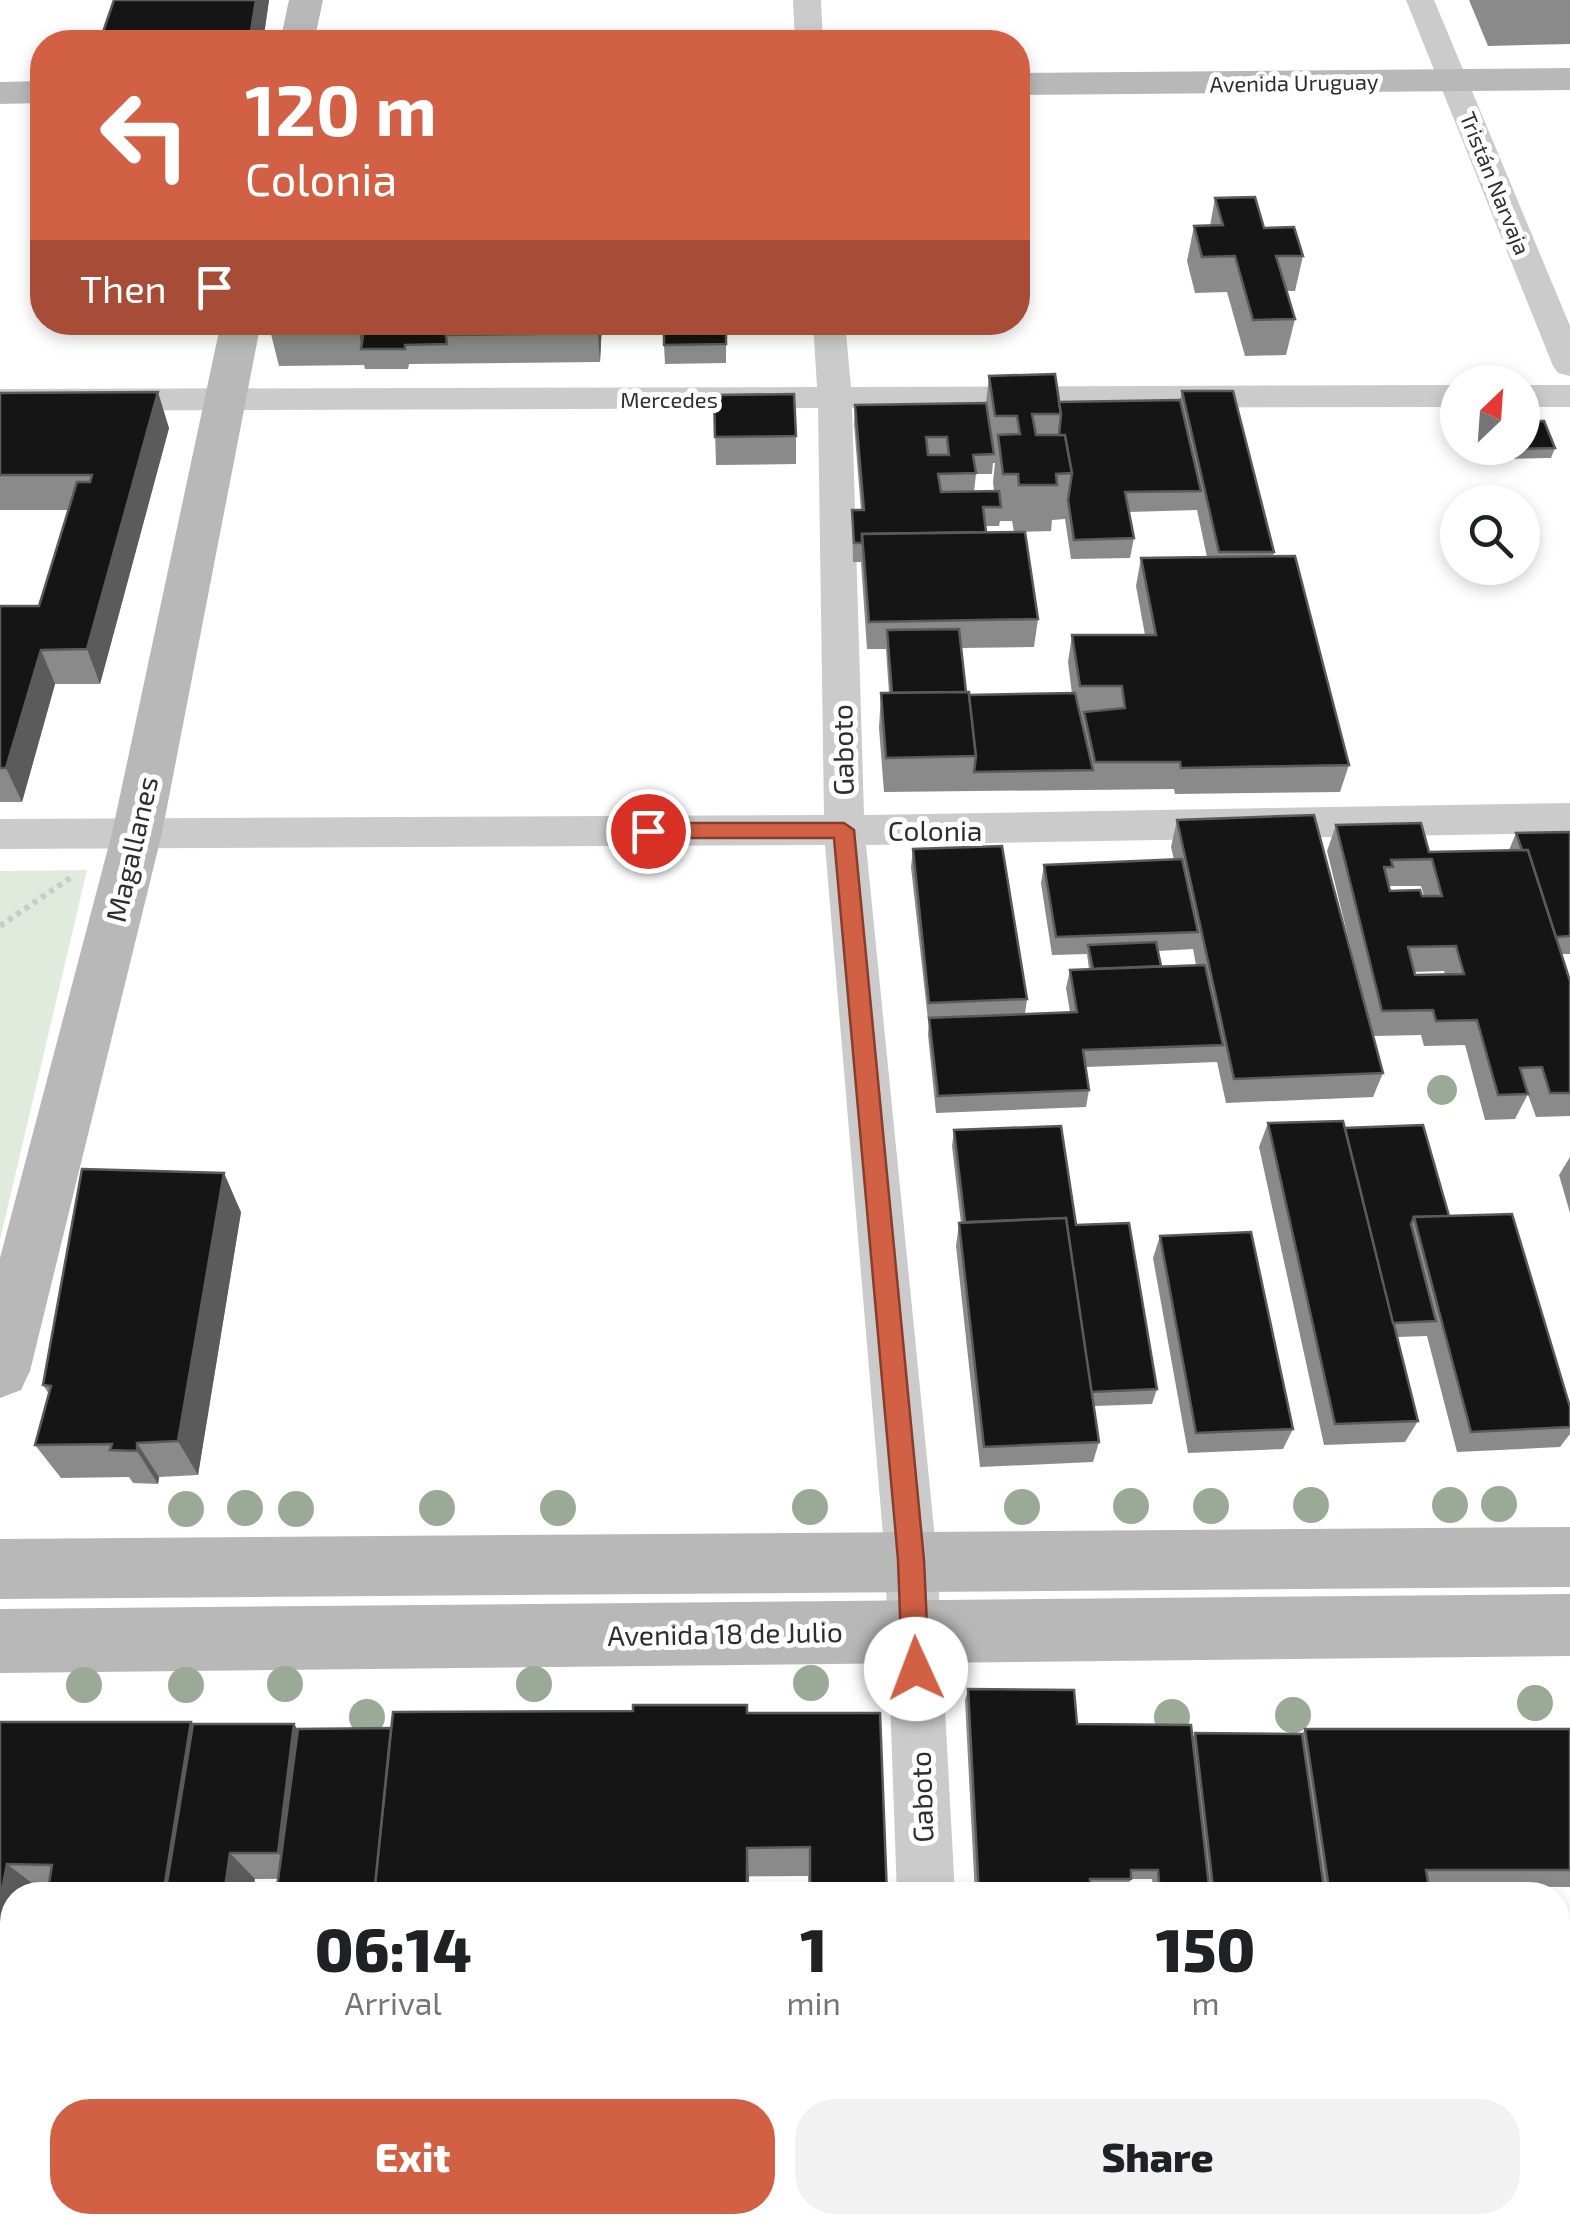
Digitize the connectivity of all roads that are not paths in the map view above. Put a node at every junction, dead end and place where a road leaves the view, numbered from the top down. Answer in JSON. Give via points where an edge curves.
{"nodes":[{"id":1,"x":306,"y":0,"type":"edge"},
{"id":2,"x":808,"y":0,"type":"edge"},
{"id":3,"x":1420,"y":0,"type":"edge"},
{"id":4,"x":300,"y":30,"type":"edge"},
{"id":5,"x":809,"y":30,"type":"edge"},
{"id":6,"x":1570,"y":79,"type":"edge"},
{"id":7,"x":1454,"y":80,"type":"junction"},
{"id":8,"x":1030,"y":84,"type":"edge"},
{"id":9,"x":30,"y":92,"type":"edge"},
{"id":10,"x":0,"y":93,"type":"edge"},
{"id":11,"x":238,"y":335,"type":"edge"},
{"id":12,"x":830,"y":335,"type":"edge"},
{"id":13,"x":1570,"y":366,"type":"edge"},
{"id":14,"x":1440,"y":396,"type":"edge"},
{"id":15,"x":1540,"y":396,"type":"edge"},
{"id":16,"x":1570,"y":396,"type":"edge"},
{"id":17,"x":835,"y":398,"type":"junction"},
{"id":18,"x":0,"y":400,"type":"edge"},
{"id":19,"x":226,"y":400,"type":"junction"},
{"id":20,"x":1570,"y":818,"type":"edge"},
{"id":21,"x":844,"y":830,"type":"junction"},
{"id":22,"x":137,"y":832,"type":"junction"},
{"id":23,"x":0,"y":834,"type":"edge"},
{"id":24,"x":0,"y":1371,"type":"edge"},
{"id":25,"x":1570,"y":1557,"type":"edge"},
{"id":26,"x":911,"y":1560,"type":"junction"},
{"id":27,"x":0,"y":1569,"type":"edge"},
{"id":28,"x":1570,"y":1625,"type":"edge"},
{"id":29,"x":914,"y":1631,"type":"junction"},
{"id":30,"x":0,"y":1641,"type":"edge"},
{"id":31,"x":925,"y":1882,"type":"edge"}],
"edges":[{"from":1,"to":4,"type":"main road"},
{"from":2,"to":5,"type":"street"},
{"from":3,"to":7,"type":"street","name":"Tristán Narvaja"},
{"from":6,"to":7,"type":"main road","name":"Avenida Uruguay"},
{"from":7,"to":8,"type":"main road","name":"Avenida Uruguay"},
{"from":7,"to":13,"type":"street","name":"Tristán Narvaja"},
{"from":9,"to":10,"type":"main road"},
{"from":11,"to":19,"type":"main road","name":"Magallanes"},
{"from":12,"to":17,"type":"street","name":"Gaboto"},
{"from":14,"to":17,"type":"street","name":"Mercedes"},
{"from":15,"to":16,"type":"street"},
{"from":17,"to":19,"type":"street","name":"Mercedes"},
{"from":17,"to":21,"type":"street","name":"Gaboto"},
{"from":18,"to":19,"type":"street","name":"Mercedes"},
{"from":19,"to":22,"type":"main road","name":"Magallanes"},
{"from":20,"to":21,"type":"street","name":"Colonia"},
{"from":21,"to":22,"type":"street","name":"Colonia"},
{"from":21,"to":26,"type":"street","name":"Gaboto"},
{"from":22,"to":23,"type":"street","name":"Colonia"},
{"from":22,"to":24,"type":"main road","name":"Magallanes"},
{"from":25,"to":26,"type":"main road"},
{"from":26,"to":27,"type":"main road"},
{"from":26,"to":29,"type":"street","name":"Gaboto"},
{"from":28,"to":29,"type":"main road","name":"Avenida 18 de Julio"},
{"from":29,"to":30,"type":"main road","name":"Avenida 18 de Julio"},
{"from":29,"to":31,"type":"street","name":"Gaboto"}]}
